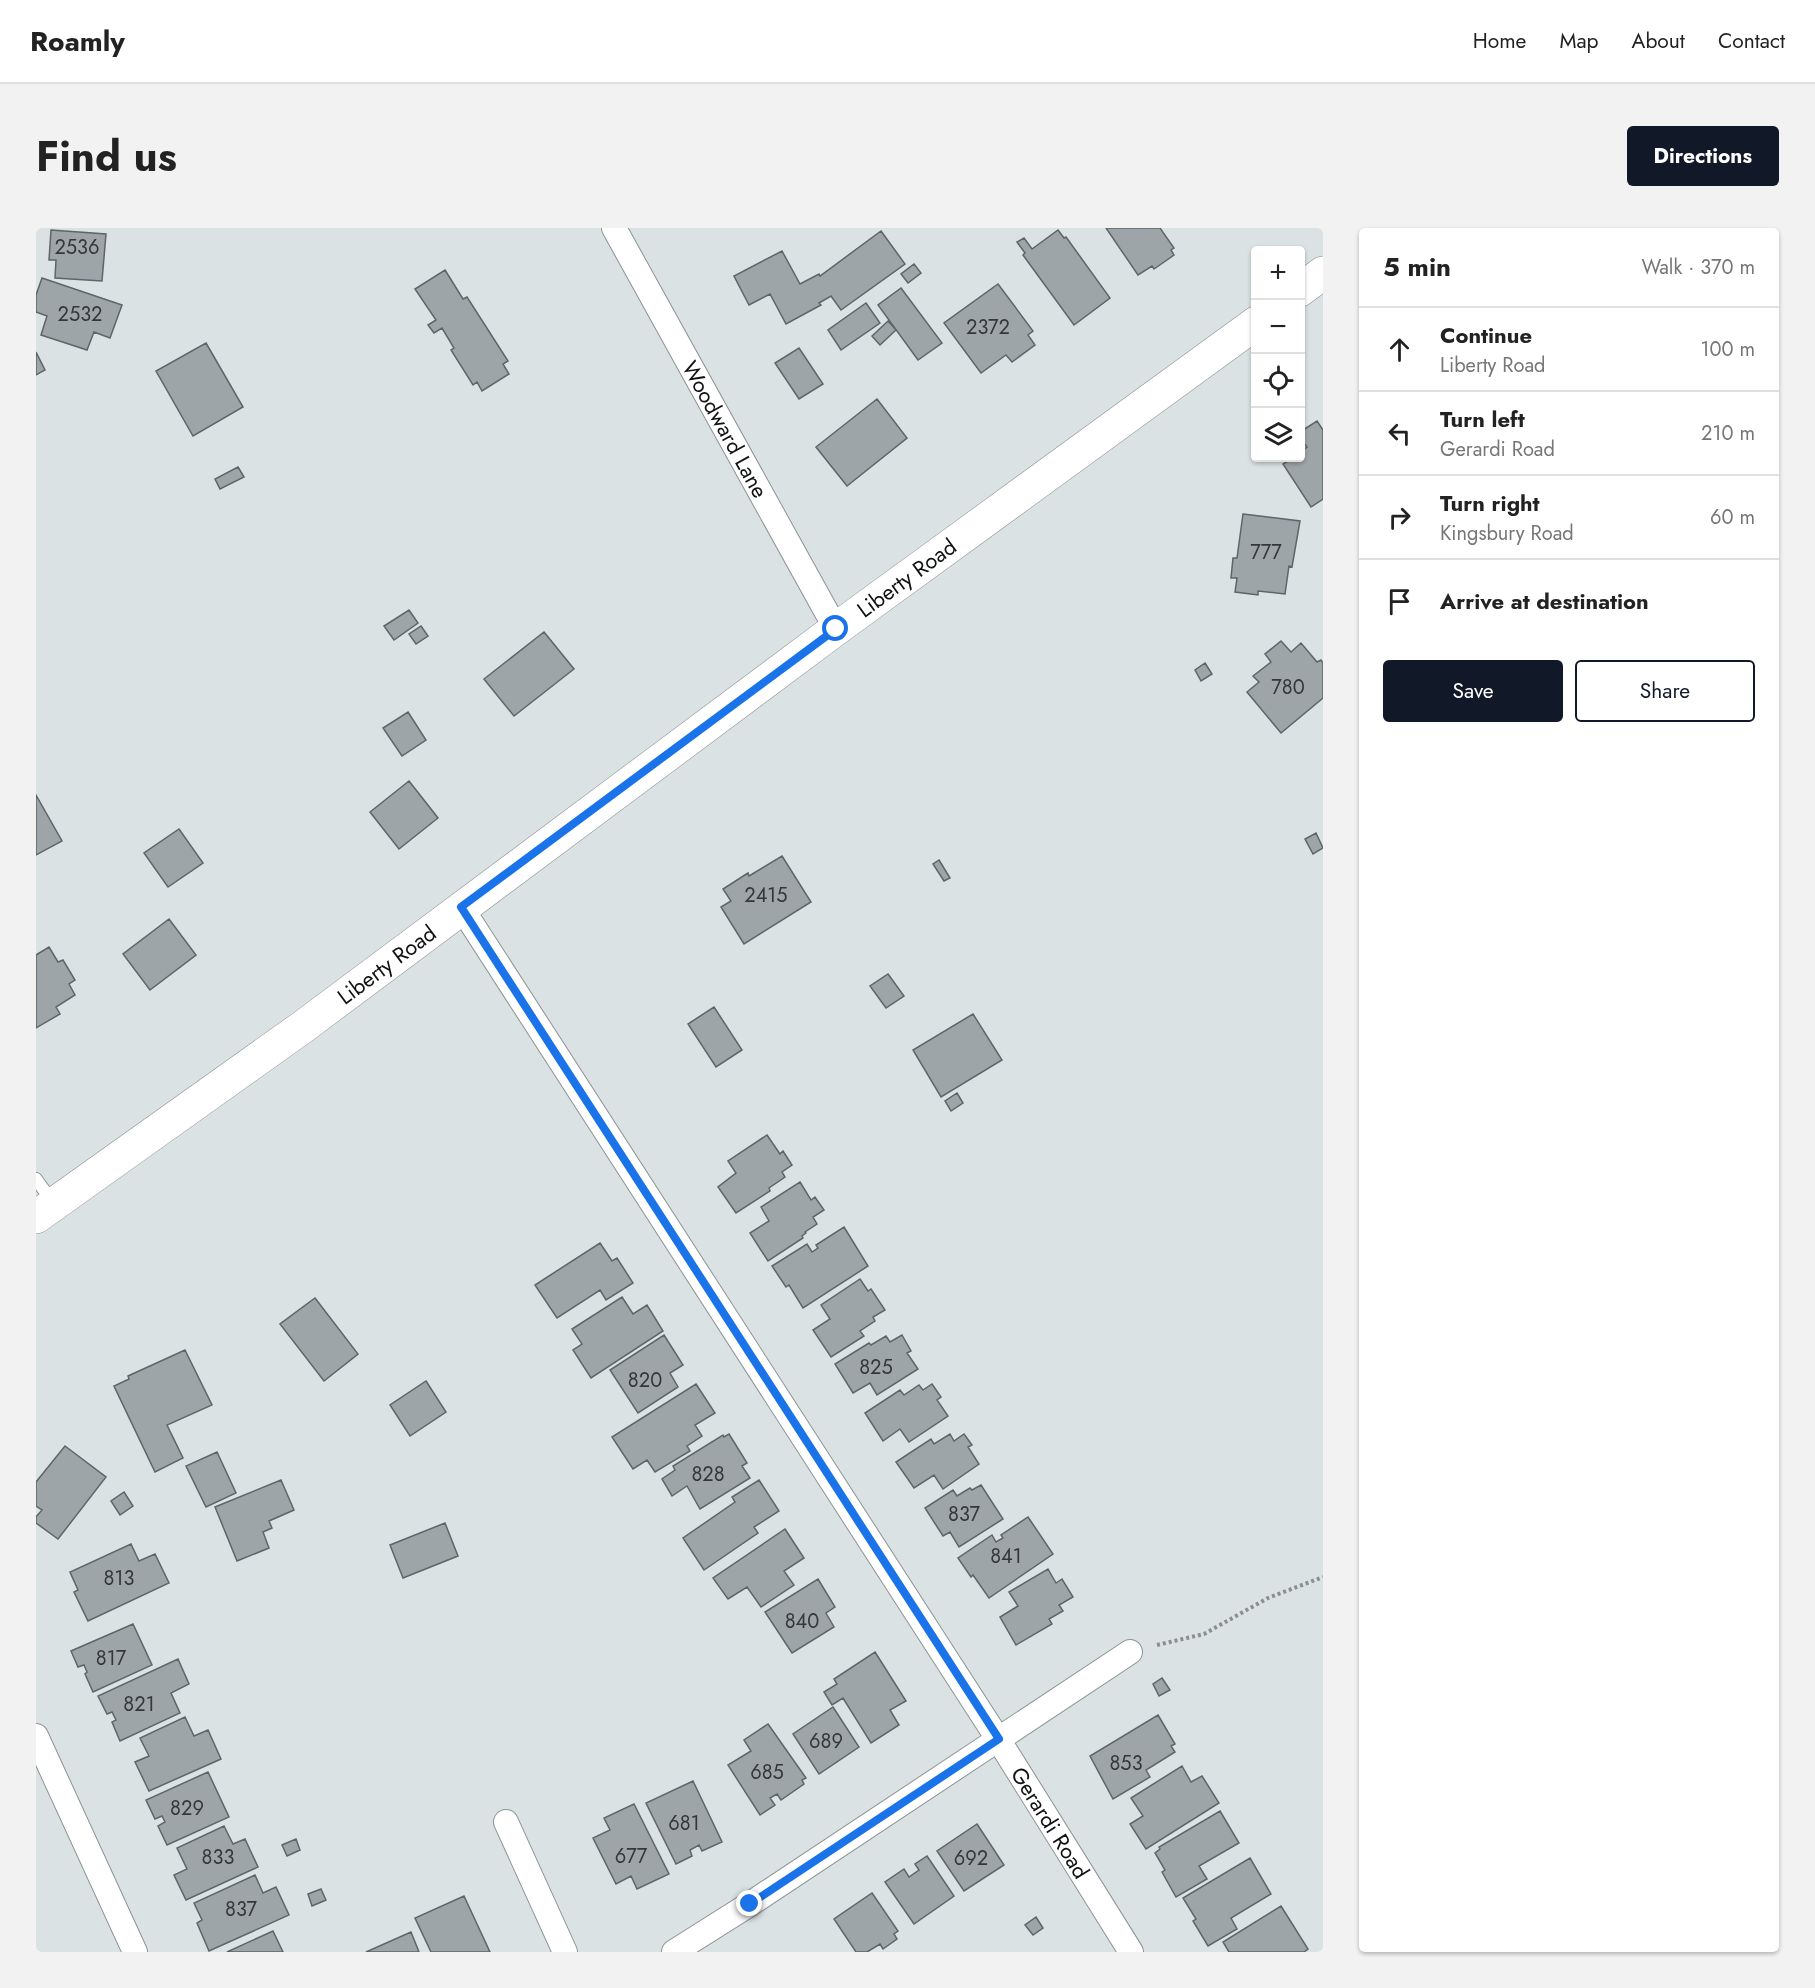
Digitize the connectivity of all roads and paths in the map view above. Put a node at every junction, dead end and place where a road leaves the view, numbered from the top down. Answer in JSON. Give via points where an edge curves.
{"nodes":[{"id":1,"x":614,"y":228,"type":"edge"},
{"id":2,"x":1323,"y":273,"type":"edge"},
{"id":3,"x":1305,"y":286,"type":"edge"},
{"id":4,"x":1251,"y":327,"type":"edge"},
{"id":5,"x":836,"y":629,"type":"junction"},
{"id":6,"x":461,"y":907,"type":"junction"},
{"id":7,"x":42,"y":1200,"type":"edge"},
{"id":8,"x":1323,"y":1577,"type":"edge"},
{"id":9,"x":1130,"y":1652,"type":"joint"},
{"id":10,"x":36,"y":1736,"type":"edge"},
{"id":11,"x":999,"y":1739,"type":"junction"},
{"id":12,"x":506,"y":1822,"type":"dead end"},
{"id":13,"x":135,"y":1952,"type":"edge"},
{"id":14,"x":566,"y":1952,"type":"edge"},
{"id":15,"x":674,"y":1952,"type":"edge"},
{"id":16,"x":1131,"y":1952,"type":"edge"}],
"edges":[{"from":1,"to":5,"type":"street","name":"Woodward Lane"},
{"from":2,"to":3,"type":"main road"},
{"from":4,"to":5,"type":"main road","name":"Liberty Road"},
{"from":5,"to":6,"type":"main road","name":"Liberty Road"},
{"from":6,"to":7,"type":"main road","name":"Liberty Road","via":[[304,1026]]},
{"from":6,"to":11,"type":"street","name":"Gerardi Road"},
{"from":8,"to":9,"type":"path","via":[[1268,1598],[1204,1634]]},
{"from":9,"to":11,"type":"street"},
{"from":10,"to":13,"type":"street"},
{"from":11,"to":15,"type":"street"},
{"from":11,"to":16,"type":"street","name":"Gerardi Road"},
{"from":12,"to":14,"type":"street"}]}
